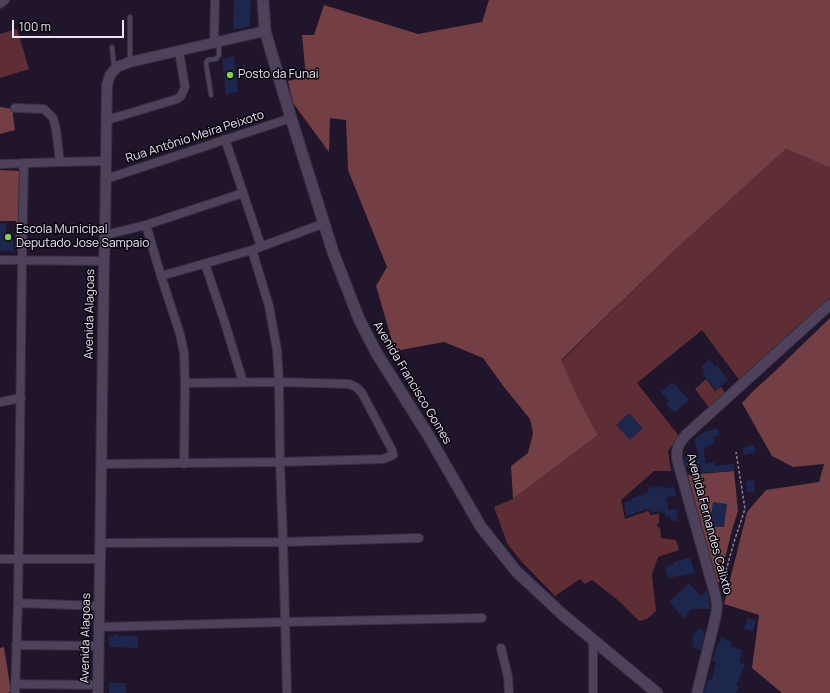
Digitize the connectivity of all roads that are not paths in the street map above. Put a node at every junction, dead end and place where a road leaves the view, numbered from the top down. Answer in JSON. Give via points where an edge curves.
{"nodes":[{"id":1,"x":5,"y":0,"type":"edge"},
{"id":2,"x":215,"y":0,"type":"edge"},
{"id":3,"x":263,"y":0,"type":"edge"},
{"id":4,"x":0,"y":4,"type":"edge"},
{"id":5,"x":130,"y":17,"type":"dead end"},
{"id":6,"x":265,"y":31,"type":"junction"},
{"id":7,"x":216,"y":42,"type":"junction"},
{"id":8,"x":112,"y":47,"type":"dead end"},
{"id":9,"x":178,"y":52,"type":"junction"},
{"id":10,"x":130,"y":62,"type":"junction"},
{"id":11,"x":114,"y":70,"type":"junction"},
{"id":12,"x":211,"y":95,"type":"dead end"},
{"id":13,"x":15,"y":108,"type":"dead end"},
{"id":14,"x":291,"y":118,"type":"junction"},
{"id":15,"x":107,"y":120,"type":"junction"},
{"id":16,"x":225,"y":139,"type":"junction"},
{"id":17,"x":60,"y":162,"type":"junction"},
{"id":18,"x":106,"y":162,"type":"junction"},
{"id":19,"x":24,"y":163,"type":"junction"},
{"id":20,"x":0,"y":164,"type":"edge"},
{"id":21,"x":106,"y":179,"type":"junction"},
{"id":22,"x":243,"y":193,"type":"junction"},
{"id":23,"x":325,"y":223,"type":"junction"},
{"id":24,"x":146,"y":225,"type":"junction"},
{"id":25,"x":105,"y":235,"type":"junction"},
{"id":26,"x":260,"y":246,"type":"junction"},
{"id":27,"x":252,"y":250,"type":"junction"},
{"id":28,"x":0,"y":260,"type":"edge"},
{"id":29,"x":22,"y":261,"type":"junction"},
{"id":30,"x":104,"y":261,"type":"junction"},
{"id":31,"x":205,"y":264,"type":"junction"},
{"id":32,"x":161,"y":276,"type":"junction"},
{"id":33,"x":830,"y":305,"type":"edge"},
{"id":34,"x":244,"y":382,"type":"junction"},
{"id":35,"x":279,"y":382,"type":"junction"},
{"id":36,"x":185,"y":383,"type":"junction"},
{"id":37,"x":21,"y":398,"type":"junction"},
{"id":38,"x":0,"y":402,"type":"edge"},
{"id":39,"x":280,"y":462,"type":"junction"},
{"id":40,"x":102,"y":464,"type":"junction"},
{"id":41,"x":184,"y":464,"type":"junction"},
{"id":42,"x":420,"y":538,"type":"dead end"},
{"id":43,"x":283,"y":542,"type":"junction"},
{"id":44,"x":100,"y":543,"type":"junction"},
{"id":45,"x":0,"y":559,"type":"edge"},
{"id":46,"x":18,"y":559,"type":"junction"},
{"id":47,"x":100,"y":559,"type":"junction"},
{"id":48,"x":18,"y":603,"type":"junction"},
{"id":49,"x":100,"y":606,"type":"junction"},
{"id":50,"x":482,"y":618,"type":"dead end"},
{"id":51,"x":285,"y":622,"type":"junction"},
{"id":52,"x":99,"y":627,"type":"junction"},
{"id":53,"x":593,"y":641,"type":"junction"},
{"id":54,"x":16,"y":645,"type":"junction"},
{"id":55,"x":98,"y":646,"type":"junction"},
{"id":56,"x":501,"y":648,"type":"dead end"},
{"id":57,"x":15,"y":684,"type":"junction"},
{"id":58,"x":98,"y":689,"type":"edge"},
{"id":59,"x":15,"y":693,"type":"edge"},
{"id":60,"x":287,"y":693,"type":"edge"},
{"id":61,"x":509,"y":693,"type":"edge"},
{"id":62,"x":593,"y":693,"type":"edge"},
{"id":63,"x":657,"y":693,"type":"edge"},
{"id":64,"x":697,"y":693,"type":"edge"}],
"edges":[{"from":1,"to":4,"type":"street"},
{"from":2,"to":7,"type":"street"},
{"from":3,"to":6,"type":"main road","name":"Avenida Francisco Gomes"},
{"from":5,"to":10,"type":"lane"},
{"from":6,"to":7,"type":"street"},
{"from":6,"to":14,"type":"main road","name":"Avenida Francisco Gomes"},
{"from":7,"to":9,"type":"street"},
{"from":7,"to":12,"type":"lane","via":[[219,55],[206,63]]},
{"from":8,"to":11,"type":"lane"},
{"from":9,"to":10,"type":"street"},
{"from":9,"to":15,"type":"street","via":[[185,87],[181,96]]},
{"from":10,"to":11,"type":"street"},
{"from":11,"to":15,"type":"street","name":"Avenida Alagoas","via":[[108,85]]},
{"from":13,"to":17,"type":"street","via":[[44,109],[53,118]]},
{"from":14,"to":16,"type":"street","name":"Rua Antônio Meira Peixoto"},
{"from":14,"to":23,"type":"main road","name":"Avenida Francisco Gomes"},
{"from":15,"to":18,"type":"street","name":"Avenida Alagoas"},
{"from":16,"to":21,"type":"street","name":"Rua Antônio Meira Peixoto"},
{"from":16,"to":22,"type":"street"},
{"from":17,"to":18,"type":"street"},
{"from":17,"to":19,"type":"street"},
{"from":18,"to":21,"type":"street","name":"Avenida Alagoas"},
{"from":19,"to":20,"type":"street"},
{"from":19,"to":29,"type":"street"},
{"from":21,"to":25,"type":"street","name":"Avenida Alagoas"},
{"from":22,"to":24,"type":"street"},
{"from":22,"to":26,"type":"street"},
{"from":23,"to":26,"type":"street"},
{"from":23,"to":53,"type":"main road","name":"Avenida Francisco Gomes","via":[[333,252],[359,319],[377,354],[481,527],[516,571]]},
{"from":24,"to":25,"type":"street"},
{"from":24,"to":32,"type":"street"},
{"from":25,"to":30,"type":"street","name":"Avenida Alagoas"},
{"from":26,"to":27,"type":"street"},
{"from":27,"to":31,"type":"street"},
{"from":27,"to":35,"type":"street","via":[[268,306],[277,350]]},
{"from":28,"to":29,"type":"street"},
{"from":29,"to":30,"type":"street"},
{"from":29,"to":37,"type":"street"},
{"from":30,"to":40,"type":"street","name":"Avenida Alagoas"},
{"from":31,"to":32,"type":"street"},
{"from":31,"to":34,"type":"street"},
{"from":32,"to":36,"type":"street","via":[[180,334],[184,353]]},
{"from":33,"to":64,"type":"street","name":"Avenida Fernandes Calixto","via":[[679,444],[677,459],[717,604]]},
{"from":34,"to":35,"type":"street"},
{"from":34,"to":36,"type":"street"},
{"from":35,"to":39,"type":"street"},
{"from":35,"to":39,"type":"street","via":[[349,384],[356,387],[362,392],[393,455],[383,459]]},
{"from":36,"to":41,"type":"street"},
{"from":37,"to":38,"type":"street"},
{"from":37,"to":46,"type":"street"},
{"from":39,"to":41,"type":"street"},
{"from":39,"to":43,"type":"street"},
{"from":40,"to":41,"type":"street"},
{"from":40,"to":44,"type":"street","name":"Avenida Alagoas"},
{"from":42,"to":43,"type":"street"},
{"from":43,"to":44,"type":"street"},
{"from":43,"to":51,"type":"street"},
{"from":44,"to":47,"type":"street","name":"Avenida Alagoas"},
{"from":45,"to":46,"type":"street"},
{"from":46,"to":47,"type":"street"},
{"from":46,"to":48,"type":"street"},
{"from":47,"to":49,"type":"street","name":"Avenida Alagoas"},
{"from":48,"to":49,"type":"street"},
{"from":48,"to":54,"type":"street"},
{"from":49,"to":52,"type":"street","name":"Avenida Alagoas"},
{"from":50,"to":51,"type":"street"},
{"from":51,"to":52,"type":"street"},
{"from":51,"to":60,"type":"street"},
{"from":52,"to":55,"type":"street","name":"Avenida Alagoas"},
{"from":53,"to":62,"type":"street"},
{"from":53,"to":63,"type":"main road","name":"Avenida Francisco Gomes"},
{"from":54,"to":55,"type":"street"},
{"from":54,"to":57,"type":"street"},
{"from":55,"to":58,"type":"street","name":"Avenida Alagoas"},
{"from":56,"to":61,"type":"street"},
{"from":57,"to":58,"type":"street"},
{"from":57,"to":59,"type":"street"}]}
